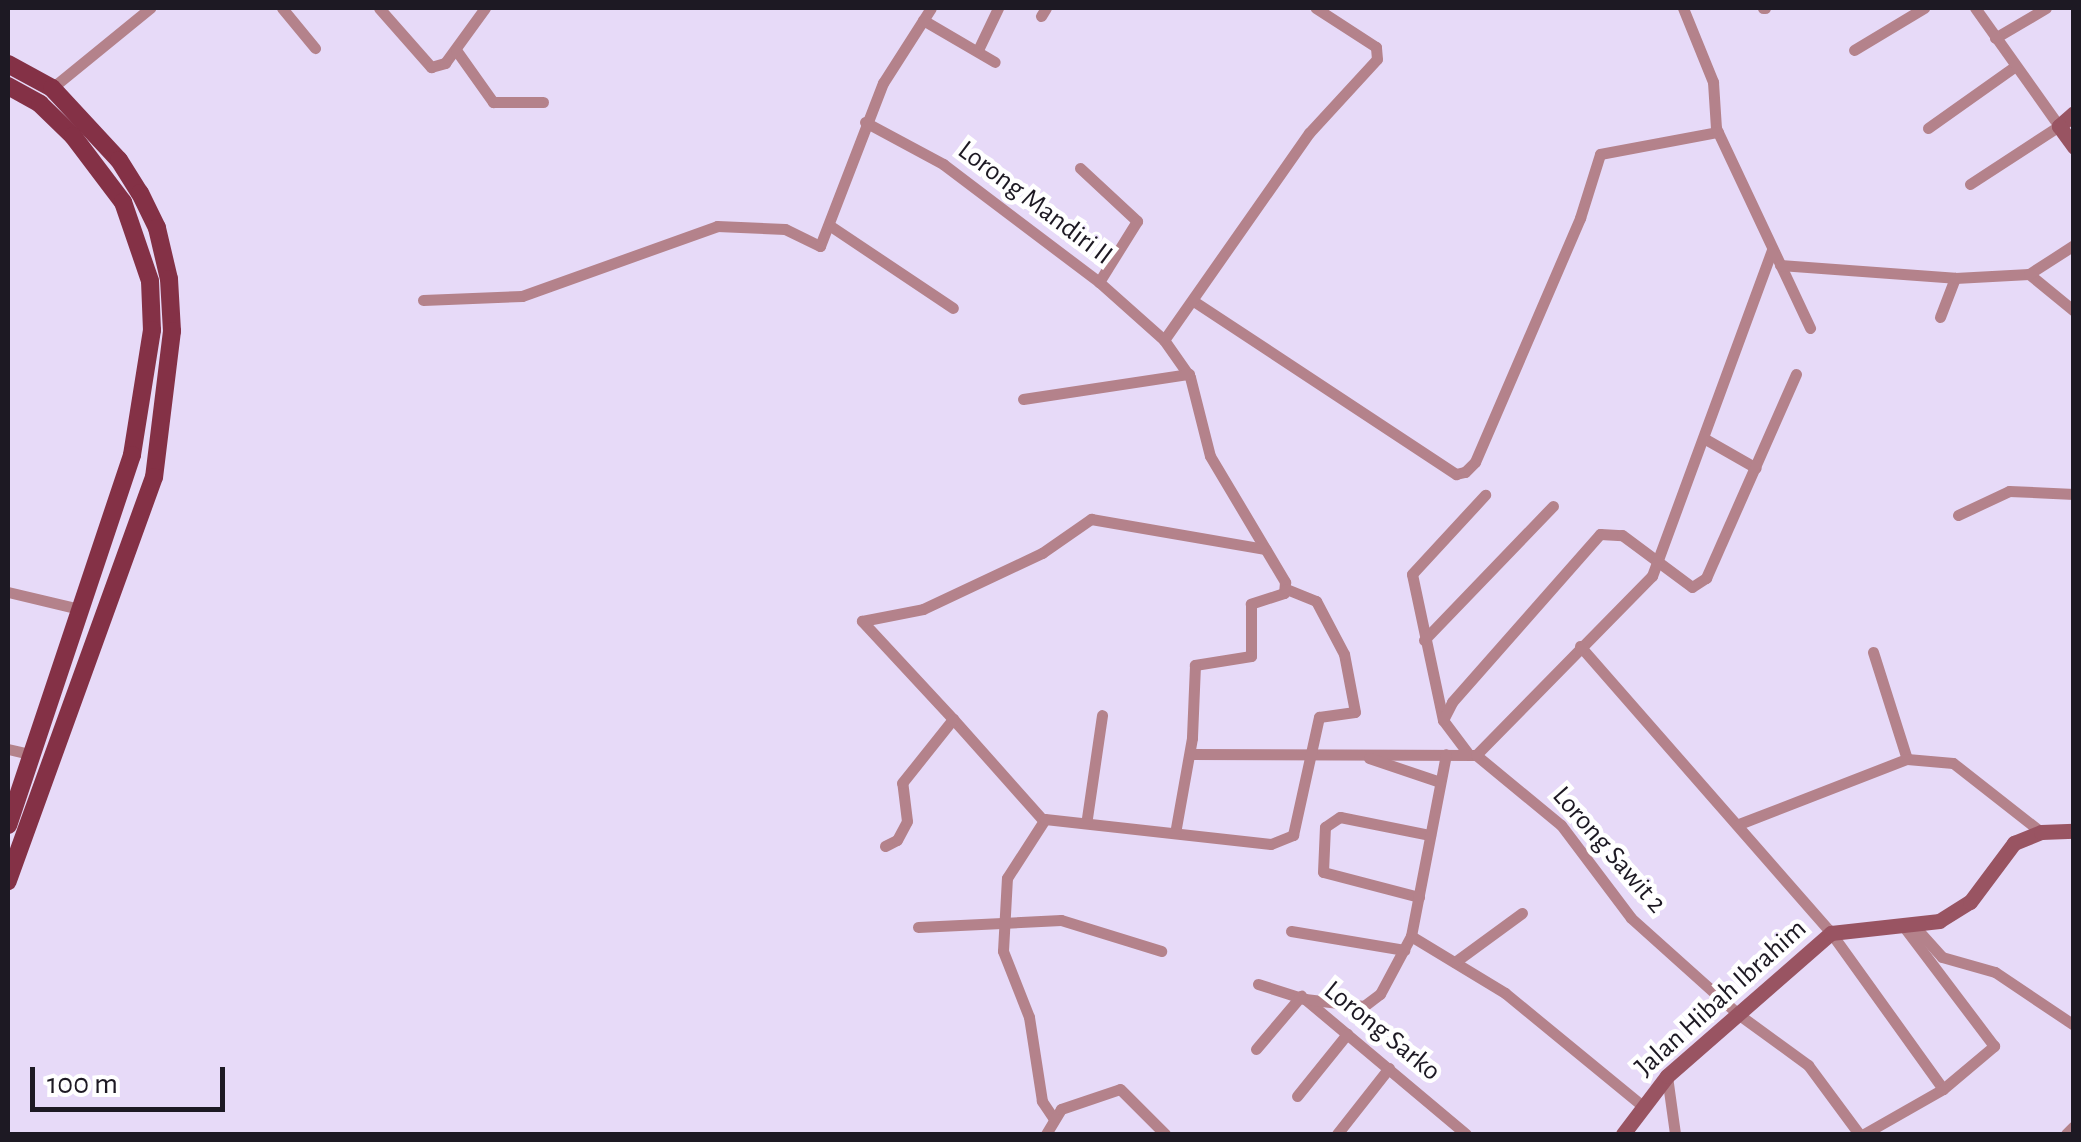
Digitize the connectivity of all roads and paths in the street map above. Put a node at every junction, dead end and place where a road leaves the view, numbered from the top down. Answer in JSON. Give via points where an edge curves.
{"nodes":[{"id":1,"x":150,"y":8,"type":"edge"},
{"id":2,"x":282,"y":8,"type":"edge"},
{"id":3,"x":378,"y":8,"type":"edge"},
{"id":4,"x":485,"y":8,"type":"edge"},
{"id":5,"x":931,"y":8,"type":"edge"},
{"id":6,"x":998,"y":8,"type":"edge"},
{"id":7,"x":1316,"y":8,"type":"edge"},
{"id":8,"x":1683,"y":8,"type":"edge"},
{"id":9,"x":1924,"y":8,"type":"edge"},
{"id":10,"x":1975,"y":8,"type":"edge"},
{"id":11,"x":2046,"y":8,"type":"edge"},
{"id":12,"x":923,"y":20,"type":"junction"},
{"id":13,"x":1995,"y":38,"type":"junction"},
{"id":14,"x":315,"y":48,"type":"dead end"},
{"id":15,"x":456,"y":50,"type":"junction"},
{"id":16,"x":978,"y":50,"type":"junction"},
{"id":17,"x":1854,"y":50,"type":"dead end"},
{"id":18,"x":995,"y":62,"type":"dead end"},
{"id":19,"x":8,"y":64,"type":"edge"},
{"id":20,"x":2014,"y":67,"type":"junction"},
{"id":21,"x":8,"y":86,"type":"edge"},
{"id":22,"x":52,"y":88,"type":"junction"},
{"id":23,"x":544,"y":102,"type":"dead end"},
{"id":24,"x":2074,"y":113,"type":"edge"},
{"id":25,"x":865,"y":122,"type":"junction"},
{"id":26,"x":2059,"y":126,"type":"junction"},
{"id":27,"x":1928,"y":128,"type":"dead end"},
{"id":28,"x":1718,"y":132,"type":"junction"},
{"id":29,"x":2074,"y":147,"type":"edge"},
{"id":30,"x":1080,"y":168,"type":"dead end"},
{"id":31,"x":1970,"y":184,"type":"dead end"},
{"id":32,"x":828,"y":225,"type":"junction"},
{"id":33,"x":2074,"y":245,"type":"edge"},
{"id":34,"x":1772,"y":249,"type":"junction"},
{"id":35,"x":1780,"y":265,"type":"junction"},
{"id":36,"x":2029,"y":274,"type":"junction"},
{"id":37,"x":1956,"y":278,"type":"junction"},
{"id":38,"x":1099,"y":282,"type":"junction"},
{"id":39,"x":423,"y":300,"type":"dead end"},
{"id":40,"x":1195,"y":302,"type":"junction"},
{"id":41,"x":953,"y":308,"type":"dead end"},
{"id":42,"x":2074,"y":311,"type":"edge"},
{"id":43,"x":1940,"y":317,"type":"dead end"},
{"id":44,"x":1810,"y":328,"type":"dead end"},
{"id":45,"x":1164,"y":340,"type":"junction"},
{"id":46,"x":1189,"y":374,"type":"junction"},
{"id":47,"x":1796,"y":374,"type":"dead end"},
{"id":48,"x":1023,"y":399,"type":"dead end"},
{"id":49,"x":1707,"y":440,"type":"junction"},
{"id":50,"x":1756,"y":468,"type":"junction"},
{"id":51,"x":2074,"y":494,"type":"edge"},
{"id":52,"x":1485,"y":496,"type":"dead end"},
{"id":53,"x":1553,"y":506,"type":"dead end"},
{"id":54,"x":1958,"y":515,"type":"dead end"},
{"id":55,"x":1265,"y":549,"type":"junction"},
{"id":56,"x":1657,"y":566,"type":"junction"},
{"id":57,"x":1286,"y":589,"type":"junction"},
{"id":58,"x":8,"y":592,"type":"edge"},
{"id":59,"x":80,"y":609,"type":"junction"},
{"id":60,"x":1424,"y":640,"type":"junction"},
{"id":61,"x":1580,"y":646,"type":"junction"},
{"id":62,"x":1873,"y":652,"type":"dead end"},
{"id":63,"x":1102,"y":716,"type":"dead end"},
{"id":64,"x":953,"y":719,"type":"junction"},
{"id":65,"x":1443,"y":720,"type":"junction"},
{"id":66,"x":8,"y":749,"type":"edge"},
{"id":67,"x":1313,"y":752,"type":"junction"},
{"id":68,"x":1471,"y":753,"type":"junction"},
{"id":69,"x":33,"y":754,"type":"junction"},
{"id":70,"x":1190,"y":754,"type":"junction"},
{"id":71,"x":1446,"y":754,"type":"junction"},
{"id":72,"x":1367,"y":757,"type":"junction"},
{"id":73,"x":1907,"y":759,"type":"junction"},
{"id":74,"x":1440,"y":782,"type":"junction"},
{"id":75,"x":16,"y":800,"type":"junction"},
{"id":76,"x":34,"y":809,"type":"junction"},
{"id":77,"x":1087,"y":818,"type":"junction"},
{"id":78,"x":1042,"y":820,"type":"junction"},
{"id":79,"x":8,"y":823,"type":"edge"},
{"id":80,"x":1739,"y":824,"type":"junction"},
{"id":81,"x":1176,"y":828,"type":"junction"},
{"id":82,"x":2074,"y":831,"type":"edge"},
{"id":83,"x":2041,"y":832,"type":"junction"},
{"id":84,"x":1430,"y":835,"type":"junction"},
{"id":85,"x":884,"y":846,"type":"dead end"},
{"id":86,"x":8,"y":881,"type":"edge"},
{"id":87,"x":1418,"y":896,"type":"junction"},
{"id":88,"x":1522,"y":913,"type":"dead end"},
{"id":89,"x":1004,"y":918,"type":"junction"},
{"id":90,"x":1910,"y":927,"type":"junction"},
{"id":91,"x":918,"y":928,"type":"dead end"},
{"id":92,"x":1291,"y":931,"type":"dead end"},
{"id":93,"x":1830,"y":933,"type":"junction"},
{"id":94,"x":1411,"y":936,"type":"junction"},
{"id":95,"x":1404,"y":950,"type":"junction"},
{"id":96,"x":1161,"y":952,"type":"dead end"},
{"id":97,"x":1454,"y":962,"type":"junction"},
{"id":98,"x":1258,"y":984,"type":"dead end"},
{"id":99,"x":1303,"y":998,"type":"junction"},
{"id":100,"x":1738,"y":1014,"type":"junction"},
{"id":101,"x":2074,"y":1025,"type":"edge"},
{"id":102,"x":1346,"y":1034,"type":"junction"},
{"id":103,"x":1256,"y":1049,"type":"dead end"},
{"id":104,"x":1389,"y":1068,"type":"junction"},
{"id":105,"x":1668,"y":1076,"type":"junction"},
{"id":106,"x":1942,"y":1089,"type":"junction"},
{"id":107,"x":1297,"y":1096,"type":"dead end"},
{"id":108,"x":1640,"y":1104,"type":"junction"},
{"id":109,"x":1054,"y":1119,"type":"junction"},
{"id":110,"x":2074,"y":1126,"type":"edge"},
{"id":111,"x":1046,"y":1134,"type":"edge"},
{"id":112,"x":1164,"y":1134,"type":"edge"},
{"id":113,"x":1337,"y":1134,"type":"edge"},
{"id":114,"x":1466,"y":1134,"type":"edge"},
{"id":115,"x":1622,"y":1134,"type":"edge"},
{"id":116,"x":1675,"y":1134,"type":"edge"},
{"id":117,"x":1861,"y":1134,"type":"edge"},
{"id":118,"x":2066,"y":1134,"type":"edge"}],
"edges":[{"from":1,"to":22,"type":"street"},
{"from":2,"to":14,"type":"street"},
{"from":3,"to":15,"type":"street","via":[[431,67]]},
{"from":4,"to":15,"type":"street"},
{"from":5,"to":12,"type":"street"},
{"from":6,"to":16,"type":"street"},
{"from":7,"to":40,"type":"street","via":[[1376,47],[1377,58],[1309,133]]},
{"from":8,"to":28,"type":"street","via":[[1712,82]]},
{"from":9,"to":17,"type":"street"},
{"from":10,"to":13,"type":"street"},
{"from":11,"to":13,"type":"street"},
{"from":12,"to":16,"type":"street"},
{"from":12,"to":25,"type":"street"},
{"from":13,"to":20,"type":"street"},
{"from":15,"to":23,"type":"street","via":[[494,102]]},
{"from":16,"to":18,"type":"street"},
{"from":19,"to":22,"type":"main road"},
{"from":20,"to":26,"type":"street"},
{"from":20,"to":27,"type":"street"},
{"from":21,"to":59,"type":"main road","via":[[40,104],[104,172],[139,234],[150,282],[145,393]]},
{"from":22,"to":76,"type":"main road","via":[[119,160],[148,210],[169,279],[172,331],[154,478]]},
{"from":24,"to":26,"type":"street"},
{"from":25,"to":32,"type":"street"},
{"from":25,"to":38,"type":"street","name":"Lorong Mandiri II","via":[[943,164]]},
{"from":26,"to":29,"type":"street"},
{"from":26,"to":31,"type":"street"},
{"from":28,"to":34,"type":"street"},
{"from":28,"to":40,"type":"street","via":[[1600,154],[1476,462],[1465,472],[1456,474]]},
{"from":30,"to":38,"type":"street","via":[[1137,221]]},
{"from":32,"to":39,"type":"street","via":[[820,246],[786,229],[717,226],[522,296]]},
{"from":32,"to":41,"type":"street"},
{"from":33,"to":36,"type":"street"},
{"from":34,"to":35,"type":"street"},
{"from":34,"to":49,"type":"street"},
{"from":35,"to":37,"type":"street"},
{"from":35,"to":44,"type":"street"},
{"from":36,"to":37,"type":"street"},
{"from":36,"to":42,"type":"street"},
{"from":37,"to":43,"type":"street"},
{"from":38,"to":45,"type":"street","name":"Lorong Mandiri II"},
{"from":40,"to":45,"type":"street"},
{"from":45,"to":46,"type":"street","name":"Lorong Mandiri II"},
{"from":46,"to":48,"type":"street"},
{"from":46,"to":55,"type":"street","via":[[1206,448]]},
{"from":47,"to":50,"type":"street"},
{"from":49,"to":50,"type":"street"},
{"from":49,"to":56,"type":"street","via":[[1671,514]]},
{"from":50,"to":56,"type":"street","via":[[1706,578],[1692,587]]},
{"from":51,"to":54,"type":"street","via":[[2009,491]]},
{"from":52,"to":60,"type":"street","via":[[1412,574]]},
{"from":53,"to":60,"type":"street"},
{"from":55,"to":57,"type":"street"},
{"from":55,"to":64,"type":"street","via":[[1091,519],[1042,553],[923,609],[862,621]]},
{"from":56,"to":61,"type":"street"},
{"from":56,"to":65,"type":"street","via":[[1622,534],[1600,534]]},
{"from":57,"to":67,"type":"street","via":[[1316,601],[1352,681],[1353,716],[1320,717]]},
{"from":57,"to":70,"type":"street","via":[[1251,604],[1251,656],[1195,665]]},
{"from":58,"to":59,"type":"street"},
{"from":59,"to":69,"type":"main road"},
{"from":60,"to":65,"type":"street"},
{"from":61,"to":68,"type":"street"},
{"from":61,"to":80,"type":"street"},
{"from":62,"to":73,"type":"street"},
{"from":63,"to":77,"type":"street"},
{"from":64,"to":78,"type":"street"},
{"from":64,"to":85,"type":"street","via":[[902,783],[907,821],[897,840]]},
{"from":65,"to":68,"type":"street","name":"Lorong Sawit 2"},
{"from":66,"to":69,"type":"street"},
{"from":67,"to":70,"type":"street"},
{"from":67,"to":72,"type":"street"},
{"from":67,"to":81,"type":"street","via":[[1293,835],[1281,843]]},
{"from":68,"to":71,"type":"street"},
{"from":68,"to":100,"type":"street","name":"Lorong Sawit 2","via":[[1555,819],[1620,908]]},
{"from":69,"to":75,"type":"main road"},
{"from":70,"to":81,"type":"street"},
{"from":71,"to":72,"type":"street"},
{"from":71,"to":74,"type":"street"},
{"from":72,"to":74,"type":"street"},
{"from":73,"to":80,"type":"street"},
{"from":73,"to":83,"type":"street","via":[[1953,762]]},
{"from":74,"to":84,"type":"street"},
{"from":75,"to":76,"type":"main road"},
{"from":75,"to":79,"type":"main road"},
{"from":76,"to":86,"type":"main road"},
{"from":77,"to":78,"type":"street"},
{"from":77,"to":81,"type":"street"},
{"from":78,"to":89,"type":"street","via":[[1032,846],[1006,878]]},
{"from":80,"to":93,"type":"street"},
{"from":82,"to":83,"type":"street"},
{"from":83,"to":90,"type":"street","name":"Jalan Hibah Ibrahim","via":[[2014,843],[1956,913]]},
{"from":84,"to":87,"type":"street"},
{"from":84,"to":87,"type":"street","via":[[1340,817],[1325,827],[1323,872]]},
{"from":87,"to":94,"type":"street"},
{"from":88,"to":97,"type":"street"},
{"from":89,"to":91,"type":"street"},
{"from":89,"to":96,"type":"street","via":[[1075,922]]},
{"from":89,"to":109,"type":"street","via":[[1009,976],[1028,1012],[1042,1101]]},
{"from":90,"to":93,"type":"street","name":"Jalan Hibah Ibrahim"},
{"from":90,"to":101,"type":"street","via":[[1942,957],[1994,972]]},
{"from":90,"to":106,"type":"street","via":[[1994,1046]]},
{"from":92,"to":95,"type":"street"},
{"from":93,"to":100,"type":"street","name":"Jalan Hibah Ibrahim"},
{"from":93,"to":106,"type":"street"},
{"from":94,"to":95,"type":"street"},
{"from":94,"to":97,"type":"street"},
{"from":95,"to":99,"type":"street","via":[[1372,1002]]},
{"from":97,"to":108,"type":"street","via":[[1505,993]]},
{"from":98,"to":99,"type":"street","name":"Lorong Sarko"},
{"from":99,"to":102,"type":"street","name":"Lorong Sarko"},
{"from":99,"to":103,"type":"street"},
{"from":100,"to":105,"type":"street","name":"Jalan Hibah Ibrahim"},
{"from":100,"to":117,"type":"street","name":"Lorong Sawit 2","via":[[1808,1065]]},
{"from":102,"to":104,"type":"street","name":"Lorong Sarko"},
{"from":102,"to":107,"type":"street"},
{"from":104,"to":113,"type":"street"},
{"from":104,"to":114,"type":"street","name":"Lorong Sarko"},
{"from":105,"to":108,"type":"street","name":"Jalan Hibah Ibrahim"},
{"from":105,"to":116,"type":"street"},
{"from":106,"to":117,"type":"street"},
{"from":108,"to":115,"type":"street","name":"Jalan Hibah Ibrahim"},
{"from":109,"to":111,"type":"street"},
{"from":109,"to":112,"type":"street","via":[[1061,1108],[1120,1089]]},
{"from":110,"to":118,"type":"street"}]}
